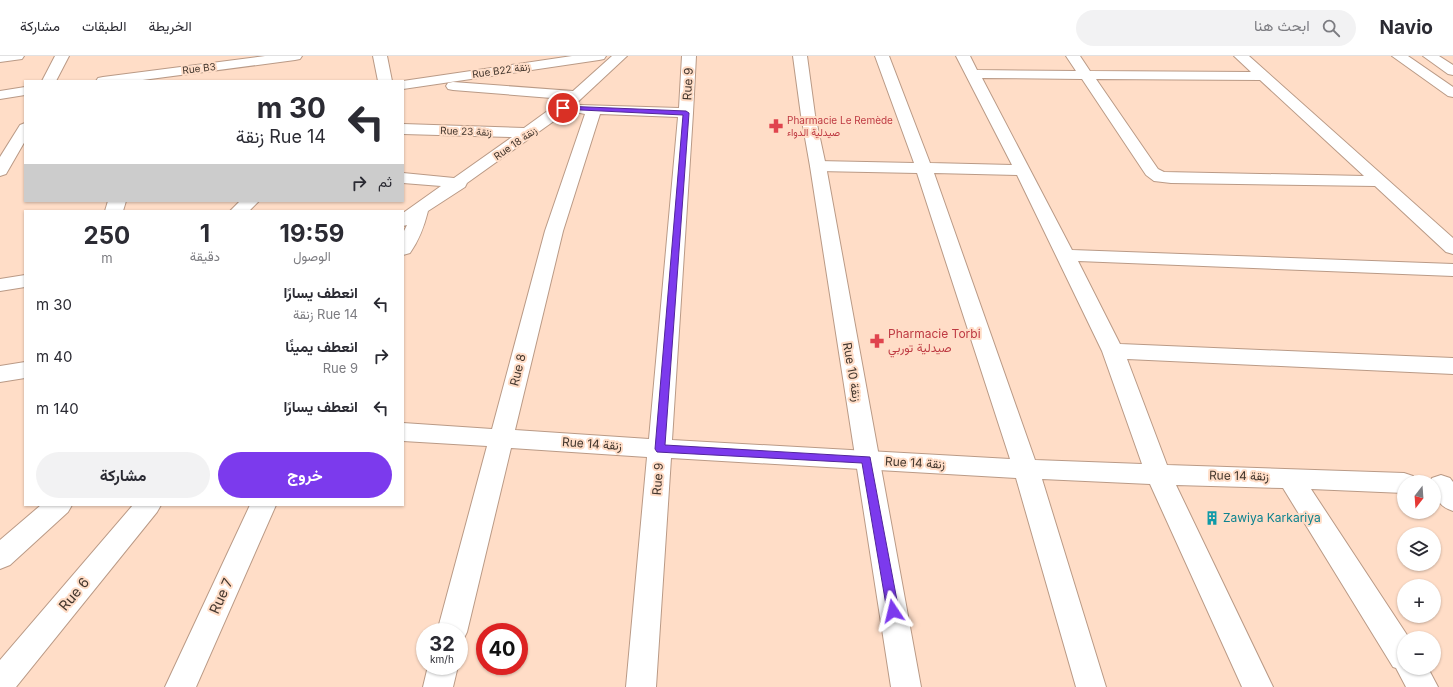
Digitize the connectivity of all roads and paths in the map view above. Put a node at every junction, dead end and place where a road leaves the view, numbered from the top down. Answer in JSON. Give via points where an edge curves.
{"nodes":[{"id":1,"x":17,"y":56,"type":"edge"},
{"id":2,"x":62,"y":56,"type":"edge"},
{"id":3,"x":295,"y":56,"type":"edge"},
{"id":4,"x":380,"y":56,"type":"edge"},
{"id":5,"x":599,"y":56,"type":"edge"},
{"id":6,"x":620,"y":56,"type":"edge"},
{"id":7,"x":689,"y":56,"type":"edge"},
{"id":8,"x":800,"y":56,"type":"edge"},
{"id":9,"x":882,"y":56,"type":"edge"},
{"id":10,"x":959,"y":56,"type":"edge"},
{"id":11,"x":1073,"y":56,"type":"edge"},
{"id":12,"x":1241,"y":56,"type":"edge"},
{"id":13,"x":1399,"y":56,"type":"edge"},
{"id":14,"x":1430,"y":56,"type":"edge"},
{"id":15,"x":0,"y":58,"type":"edge"},
{"id":16,"x":1453,"y":71,"type":"edge"},
{"id":17,"x":973,"y":74,"type":"junction"},
{"id":18,"x":1087,"y":75,"type":"junction"},
{"id":19,"x":1263,"y":76,"type":"junction"},
{"id":20,"x":50,"y":80,"type":"edge"},
{"id":21,"x":111,"y":80,"type":"edge"},
{"id":22,"x":385,"y":80,"type":"edge"},
{"id":23,"x":409,"y":84,"type":"edge"},
{"id":24,"x":24,"y":91,"type":"edge"},
{"id":25,"x":1453,"y":93,"type":"edge"},
{"id":26,"x":0,"y":95,"type":"edge"},
{"id":27,"x":577,"y":96,"type":"junction"},
{"id":28,"x":563,"y":108,"type":"junction"},
{"id":29,"x":594,"y":110,"type":"junction"},
{"id":30,"x":686,"y":113,"type":"junction"},
{"id":31,"x":404,"y":129,"type":"edge"},
{"id":32,"x":22,"y":132,"type":"edge"},
{"id":33,"x":529,"y":133,"type":"junction"},
{"id":34,"x":0,"y":140,"type":"edge"},
{"id":35,"x":18,"y":153,"type":"edge"},
{"id":36,"x":818,"y":166,"type":"junction"},
{"id":37,"x":924,"y":168,"type":"junction"},
{"id":38,"x":1023,"y":170,"type":"junction"},
{"id":39,"x":0,"y":171,"type":"edge"},
{"id":40,"x":404,"y":178,"type":"edge"},
{"id":41,"x":1379,"y":181,"type":"junction"},
{"id":42,"x":459,"y":183,"type":"junction"},
{"id":43,"x":249,"y":202,"type":"edge"},
{"id":44,"x":420,"y":209,"type":"junction"},
{"id":45,"x":240,"y":210,"type":"edge"},
{"id":46,"x":404,"y":220,"type":"edge"},
{"id":47,"x":404,"y":247,"type":"edge"},
{"id":48,"x":1453,"y":248,"type":"edge"},
{"id":49,"x":1066,"y":255,"type":"junction"},
{"id":50,"x":1453,"y":270,"type":"edge"},
{"id":51,"x":24,"y":281,"type":"edge"},
{"id":52,"x":0,"y":285,"type":"edge"},
{"id":53,"x":1113,"y":351,"type":"junction"},
{"id":54,"x":1453,"y":366,"type":"edge"},
{"id":55,"x":24,"y":370,"type":"edge"},
{"id":56,"x":0,"y":374,"type":"edge"},
{"id":57,"x":404,"y":432,"type":"edge"},
{"id":58,"x":501,"y":438,"type":"junction"},
{"id":59,"x":660,"y":449,"type":"junction"},
{"id":60,"x":867,"y":460,"type":"junction"},
{"id":61,"x":1026,"y":469,"type":"junction"},
{"id":62,"x":1158,"y":474,"type":"junction"},
{"id":63,"x":1290,"y":478,"type":"junction"},
{"id":64,"x":1397,"y":483,"type":"edge"},
{"id":65,"x":36,"y":506,"type":"edge"},
{"id":66,"x":58,"y":506,"type":"edge"},
{"id":67,"x":147,"y":506,"type":"edge"},
{"id":68,"x":263,"y":506,"type":"edge"},
{"id":69,"x":28,"y":532,"type":"junction"},
{"id":70,"x":0,"y":557,"type":"edge"},
{"id":71,"x":454,"y":623,"type":"edge"},
{"id":72,"x":1397,"y":646,"type":"edge"},
{"id":73,"x":441,"y":675,"type":"edge"},
{"id":74,"x":1415,"y":675,"type":"edge"},
{"id":75,"x":0,"y":683,"type":"edge"},
{"id":76,"x":180,"y":687,"type":"edge"},
{"id":77,"x":438,"y":687,"type":"edge"},
{"id":78,"x":641,"y":687,"type":"edge"},
{"id":79,"x":906,"y":687,"type":"edge"},
{"id":80,"x":1091,"y":687,"type":"edge"},
{"id":81,"x":1258,"y":687,"type":"edge"},
{"id":82,"x":1423,"y":687,"type":"edge"}],
"edges":[{"from":1,"to":15,"type":"street"},
{"from":2,"to":20,"type":"street"},
{"from":3,"to":21,"type":"street","name":"Rue B3"},
{"from":4,"to":22,"type":"street"},
{"from":5,"to":23,"type":"street","name":"Rue B22 زنقة"},
{"from":6,"to":27,"type":"street","name":"Rue 18 زنقة"},
{"from":7,"to":30,"type":"street","name":"Rue 9"},
{"from":8,"to":36,"type":"street","name":"Rue 10 زنقة"},
{"from":9,"to":37,"type":"street"},
{"from":10,"to":17,"type":"street"},
{"from":11,"to":18,"type":"street"},
{"from":12,"to":19,"type":"street"},
{"from":13,"to":25,"type":"street"},
{"from":14,"to":16,"type":"street"},
{"from":17,"to":18,"type":"street"},
{"from":17,"to":38,"type":"street"},
{"from":18,"to":19,"type":"street"},
{"from":18,"to":41,"type":"street","via":[[1152,172],[1160,177]]},
{"from":19,"to":41,"type":"street"},
{"from":23,"to":27,"type":"street"},
{"from":24,"to":26,"type":"street"},
{"from":27,"to":28,"type":"street","name":"Rue 18 زنقة"},
{"from":28,"to":29,"type":"street"},
{"from":28,"to":33,"type":"street","name":"Rue 18 زنقة"},
{"from":29,"to":30,"type":"street"},
{"from":29,"to":58,"type":"street","name":"Rue 8","via":[[558,217]]},
{"from":30,"to":59,"type":"street","name":"Rue 9"},
{"from":31,"to":33,"type":"street","name":"Rue 23 زنقة"},
{"from":32,"to":34,"type":"street"},
{"from":32,"to":35,"type":"street"},
{"from":33,"to":42,"type":"street","name":"Rue 18 زنقة"},
{"from":35,"to":39,"type":"street"},
{"from":36,"to":37,"type":"street"},
{"from":36,"to":60,"type":"street","name":"Rue 10 زنقة"},
{"from":37,"to":38,"type":"street"},
{"from":37,"to":61,"type":"street"},
{"from":38,"to":49,"type":"street"},
{"from":40,"to":42,"type":"street"},
{"from":41,"to":48,"type":"street"},
{"from":42,"to":44,"type":"street","name":"Rue 18 زنقة"},
{"from":43,"to":45,"type":"street"},
{"from":44,"to":46,"type":"street","name":"Rue 18 زنقة"},
{"from":44,"to":47,"type":"street","via":[[415,228]]},
{"from":49,"to":50,"type":"street"},
{"from":49,"to":53,"type":"street"},
{"from":51,"to":52,"type":"street"},
{"from":53,"to":54,"type":"street"},
{"from":53,"to":62,"type":"street"},
{"from":55,"to":56,"type":"street"},
{"from":57,"to":58,"type":"street","name":"Rue 14 زنقة"},
{"from":58,"to":59,"type":"street","name":"Rue 14 زنقة"},
{"from":58,"to":71,"type":"street","name":"Rue 8"},
{"from":59,"to":60,"type":"street","name":"Rue 14 زنقة"},
{"from":59,"to":78,"type":"street","name":"Rue 9"},
{"from":60,"to":61,"type":"street","name":"Rue 14 زنقة"},
{"from":60,"to":79,"type":"street","name":"Rue 10 زنقة"},
{"from":61,"to":62,"type":"street","name":"Rue 14 زنقة"},
{"from":61,"to":80,"type":"street"},
{"from":62,"to":63,"type":"street","name":"Rue 14 زنقة"},
{"from":62,"to":81,"type":"street"},
{"from":63,"to":64,"type":"street","name":"Rue 14 زنقة"},
{"from":63,"to":72,"type":"street"},
{"from":65,"to":69,"type":"street"},
{"from":66,"to":69,"type":"street"},
{"from":67,"to":75,"type":"street","name":"Rue 6"},
{"from":68,"to":76,"type":"street","name":"Rue 7"},
{"from":69,"to":70,"type":"street"},
{"from":73,"to":77,"type":"street"},
{"from":74,"to":82,"type":"street"}]}
